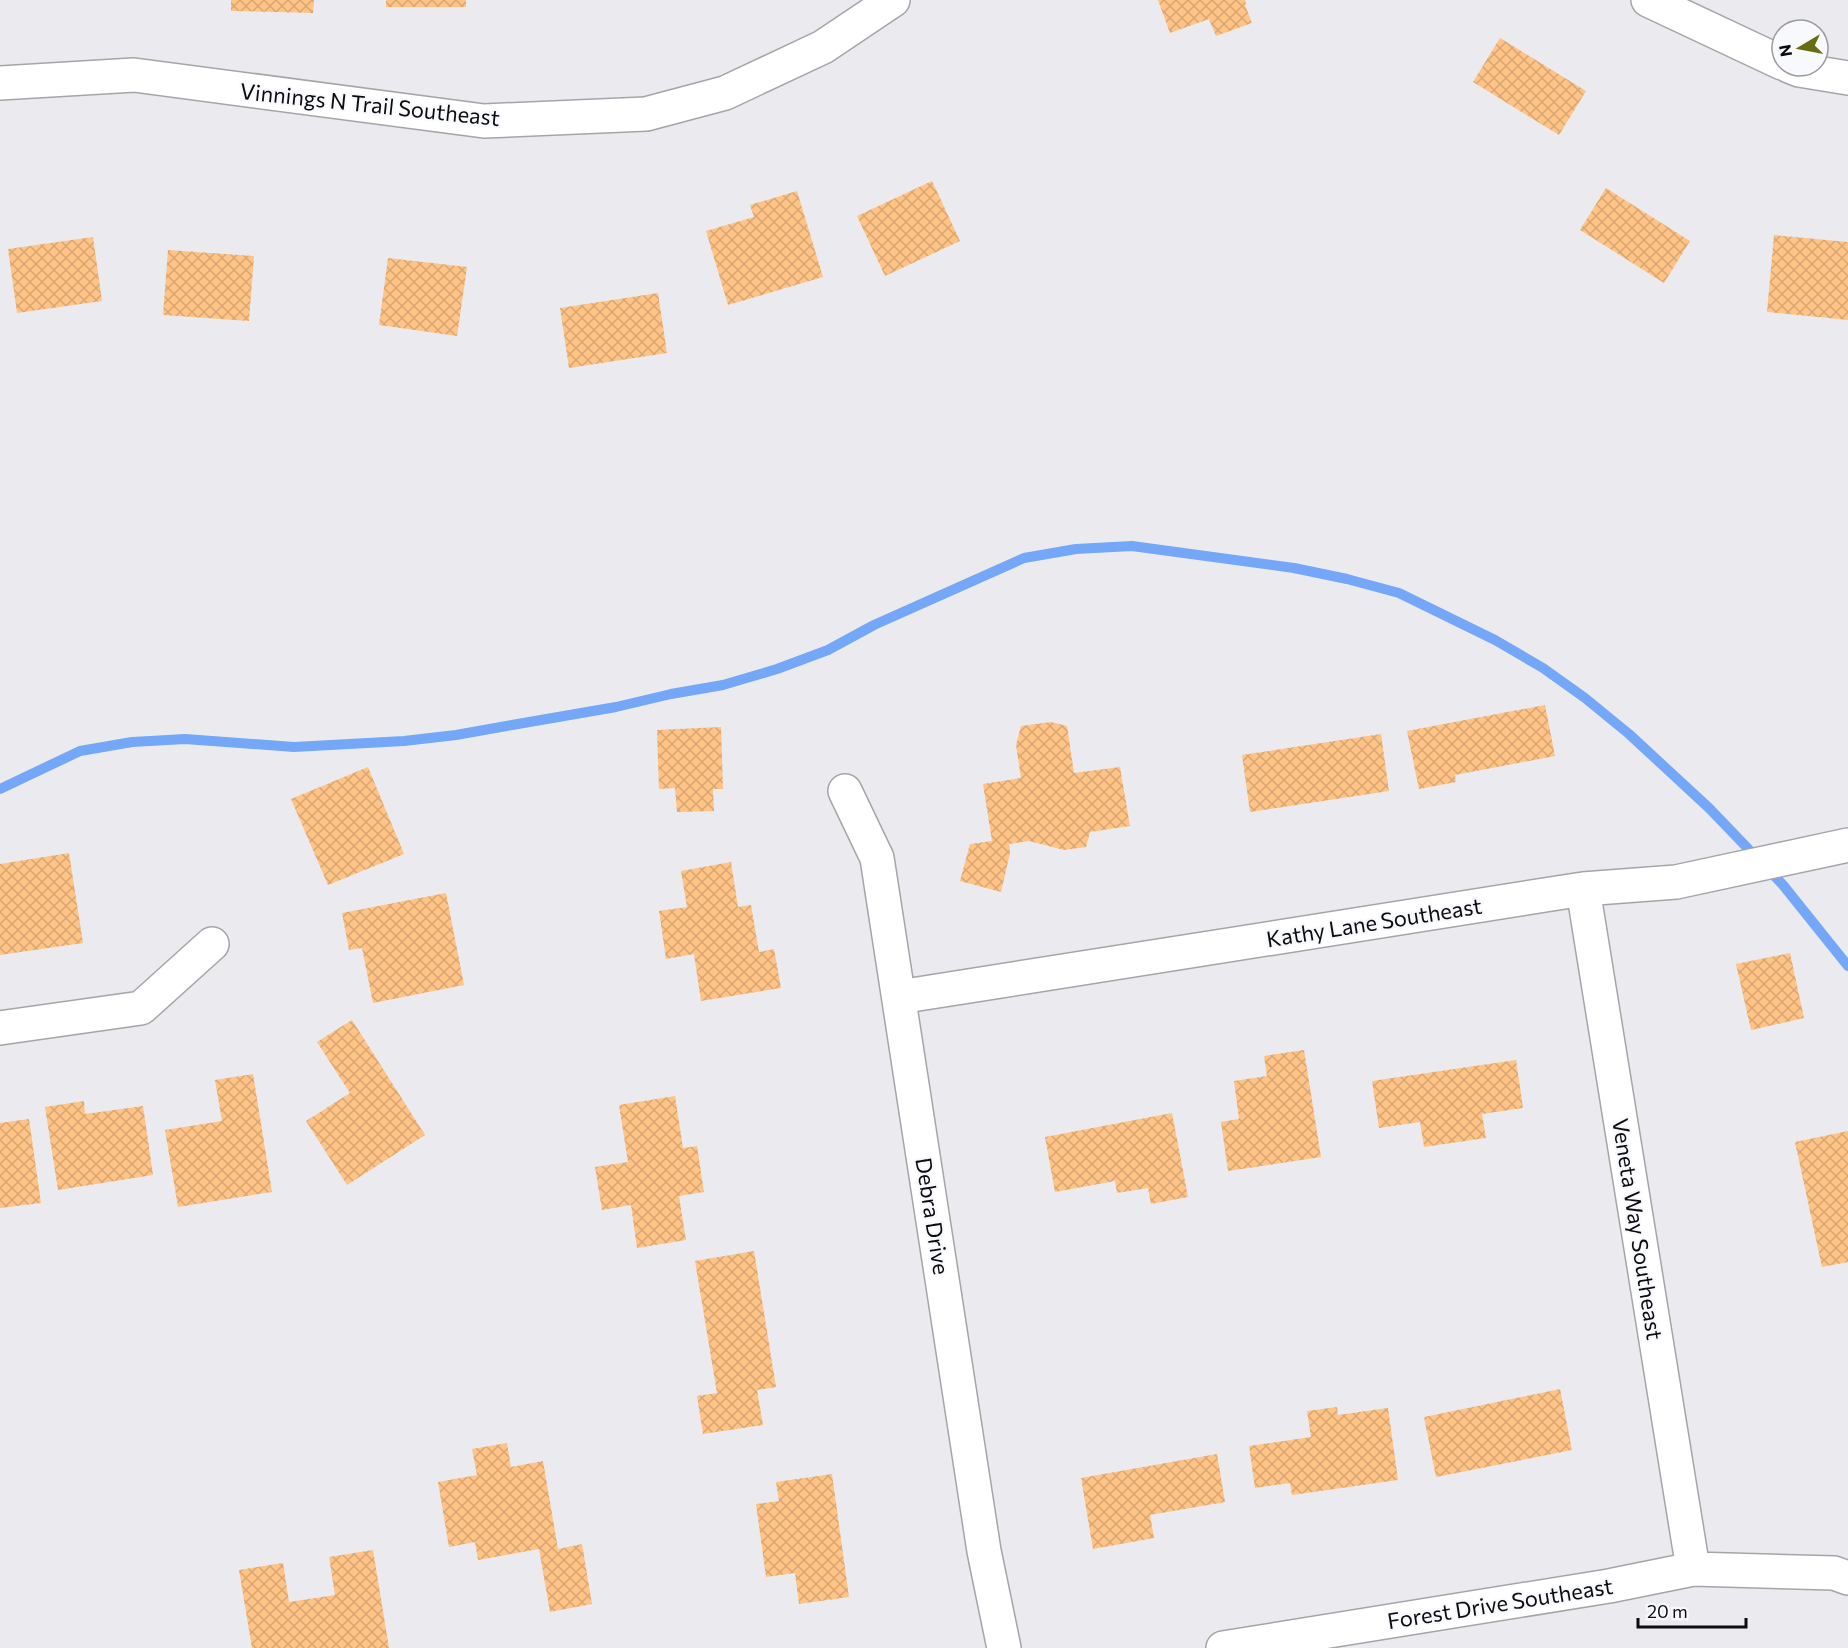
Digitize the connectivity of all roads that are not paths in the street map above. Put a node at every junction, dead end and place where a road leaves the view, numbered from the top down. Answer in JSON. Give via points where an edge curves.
{"nodes":[{"id":1,"x":893,"y":0,"type":"edge"},
{"id":2,"x":1648,"y":0,"type":"edge"},
{"id":3,"x":1770,"y":57,"type":"edge"},
{"id":4,"x":1830,"y":75,"type":"edge"},
{"id":5,"x":1848,"y":78,"type":"edge"},
{"id":6,"x":0,"y":83,"type":"edge"},
{"id":7,"x":845,"y":791,"type":"dead end"},
{"id":8,"x":1848,"y":845,"type":"edge"},
{"id":9,"x":1583,"y":889,"type":"junction"},
{"id":10,"x":212,"y":944,"type":"dead end"},
{"id":11,"x":899,"y":997,"type":"junction"},
{"id":12,"x":0,"y":1028,"type":"edge"},
{"id":13,"x":1693,"y":1569,"type":"junction"},
{"id":14,"x":1848,"y":1578,"type":"edge"},
{"id":15,"x":1004,"y":1648,"type":"edge"},
{"id":16,"x":1223,"y":1648,"type":"edge"}],
"edges":[{"from":1,"to":6,"type":"street","name":"Vinnings N Trail Southeast","via":[[823,47],[725,93],[646,114],[484,121],[134,75]]},
{"from":2,"to":3,"type":"street"},
{"from":4,"to":5,"type":"street"},
{"from":7,"to":11,"type":"street","name":"Debra Drive","via":[[877,858]]},
{"from":8,"to":9,"type":"street","name":"Kathy Lane Southeast","via":[[1676,882]]},
{"from":9,"to":11,"type":"street","name":"Kathy Lane Southeast"},
{"from":9,"to":13,"type":"street","name":"Veneta Way Southeast"},
{"from":10,"to":12,"type":"street","via":[[141,1008]]},
{"from":11,"to":15,"type":"street","name":"Debra Drive","via":[[984,1551]]},
{"from":13,"to":14,"type":"street","name":"Forest Drive Southeast","via":[[1834,1572]]},
{"from":13,"to":16,"type":"street","name":"Forest Drive Southeast"}]}
